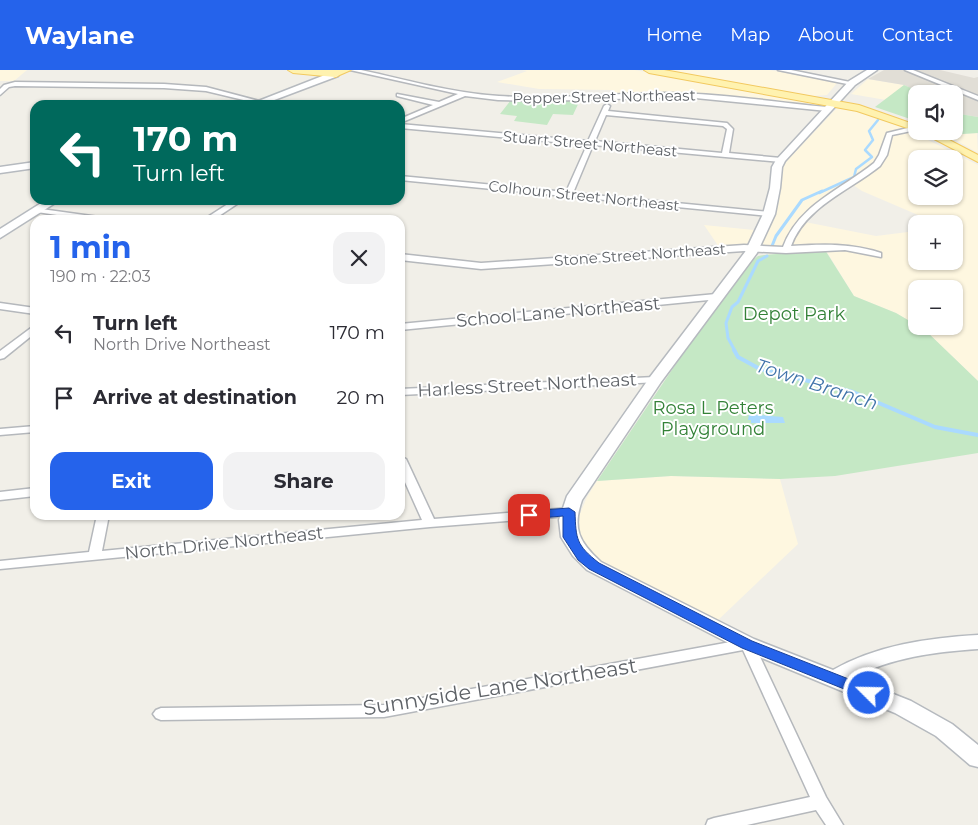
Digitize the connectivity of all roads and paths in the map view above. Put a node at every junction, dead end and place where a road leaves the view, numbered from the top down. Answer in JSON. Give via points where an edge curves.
{"nodes":[{"id":1,"x":293,"y":70,"type":"edge"},
{"id":2,"x":346,"y":70,"type":"edge"},
{"id":3,"x":353,"y":70,"type":"edge"},
{"id":4,"x":649,"y":70,"type":"edge"},
{"id":5,"x":781,"y":70,"type":"edge"},
{"id":6,"x":873,"y":70,"type":"edge"},
{"id":7,"x":908,"y":70,"type":"edge"},
{"id":8,"x":335,"y":74,"type":"junction"},
{"id":9,"x":852,"y":83,"type":"junction"},
{"id":10,"x":2,"y":90,"type":"edge"},
{"id":11,"x":399,"y":94,"type":"dead end"},
{"id":12,"x":464,"y":94,"type":"junction"},
{"id":13,"x":606,"y":98,"type":"junction"},
{"id":14,"x":978,"y":98,"type":"edge"},
{"id":15,"x":243,"y":100,"type":"edge"},
{"id":16,"x":267,"y":100,"type":"edge"},
{"id":17,"x":439,"y":104,"type":"junction"},
{"id":18,"x":830,"y":106,"type":"junction"},
{"id":19,"x":605,"y":113,"type":"junction"},
{"id":20,"x":405,"y":119,"type":"edge"},
{"id":21,"x":908,"y":125,"type":"edge"},
{"id":22,"x":405,"y":126,"type":"edge"},
{"id":23,"x":908,"y":130,"type":"edge"},
{"id":24,"x":941,"y":140,"type":"edge"},
{"id":25,"x":589,"y":144,"type":"junction"},
{"id":26,"x":725,"y":155,"type":"junction"},
{"id":27,"x":978,"y":159,"type":"edge"},
{"id":28,"x":781,"y":160,"type":"junction"},
{"id":29,"x":30,"y":166,"type":"edge"},
{"id":30,"x":0,"y":170,"type":"edge"},
{"id":31,"x":405,"y":179,"type":"edge"},
{"id":32,"x":568,"y":195,"type":"junction"},
{"id":33,"x":46,"y":205,"type":"edge"},
{"id":34,"x":231,"y":205,"type":"edge"},
{"id":35,"x":37,"y":210,"type":"junction"},
{"id":36,"x":769,"y":214,"type":"junction"},
{"id":37,"x":72,"y":215,"type":"edge"},
{"id":38,"x":215,"y":215,"type":"edge"},
{"id":39,"x":0,"y":234,"type":"edge"},
{"id":40,"x":753,"y":249,"type":"junction"},
{"id":41,"x":786,"y":250,"type":"junction"},
{"id":42,"x":878,"y":255,"type":"dead end"},
{"id":43,"x":405,"y":258,"type":"edge"},
{"id":44,"x":716,"y":297,"type":"junction"},
{"id":45,"x":0,"y":306,"type":"edge"},
{"id":46,"x":30,"y":310,"type":"edge"},
{"id":47,"x":405,"y":327,"type":"edge"},
{"id":48,"x":30,"y":332,"type":"edge"},
{"id":49,"x":0,"y":356,"type":"edge"},
{"id":50,"x":655,"y":380,"type":"junction"},
{"id":51,"x":405,"y":392,"type":"edge"},
{"id":52,"x":30,"y":429,"type":"edge"},
{"id":53,"x":0,"y":432,"type":"edge"},
{"id":54,"x":405,"y":470,"type":"edge"},
{"id":55,"x":30,"y":493,"type":"edge"},
{"id":56,"x":0,"y":496,"type":"edge"},
{"id":57,"x":569,"y":512,"type":"junction"},
{"id":58,"x":102,"y":520,"type":"edge"},
{"id":59,"x":430,"y":523,"type":"junction"},
{"id":60,"x":95,"y":556,"type":"junction"},
{"id":61,"x":0,"y":565,"type":"edge"},
{"id":62,"x":978,"y":642,"type":"edge"},
{"id":63,"x":747,"y":644,"type":"junction"},
{"id":64,"x":835,"y":679,"type":"junction"},
{"id":65,"x":161,"y":714,"type":"dead end"},
{"id":66,"x":978,"y":758,"type":"edge"},
{"id":67,"x":820,"y":802,"type":"junction"},
{"id":68,"x":714,"y":825,"type":"edge"},
{"id":69,"x":835,"y":825,"type":"edge"}],
"edges":[{"from":1,"to":8,"type":"main road"},
{"from":2,"to":8,"type":"main road"},
{"from":3,"to":12,"type":"street","name":"Pepper Street Northeast"},
{"from":4,"to":18,"type":"main road"},
{"from":5,"to":9,"type":"street"},
{"from":6,"to":9,"type":"street"},
{"from":7,"to":14,"type":"street"},
{"from":8,"to":16,"type":"street"},
{"from":9,"to":18,"type":"street"},
{"from":10,"to":15,"type":"street","via":[[10,84],[164,86],[206,89]]},
{"from":11,"to":17,"type":"street"},
{"from":12,"to":13,"type":"street","name":"Pepper Street Northeast","via":[[536,100]]},
{"from":12,"to":17,"type":"street"},
{"from":13,"to":18,"type":"street","name":"Pepper Street Northeast","via":[[701,96]]},
{"from":13,"to":19,"type":"street"},
{"from":17,"to":20,"type":"street"},
{"from":18,"to":21,"type":"main road","via":[[870,111]]},
{"from":18,"to":28,"type":"street"},
{"from":19,"to":25,"type":"street"},
{"from":19,"to":26,"type":"street","via":[[725,124],[730,129]]},
{"from":22,"to":25,"type":"street","name":"Stuart Street Northeast"},
{"from":23,"to":41,"type":"street","via":[[889,134],[877,164],[811,211],[788,237]]},
{"from":24,"to":27,"type":"main road"},
{"from":25,"to":26,"type":"street","name":"Stuart Street Northeast"},
{"from":25,"to":32,"type":"street"},
{"from":26,"to":28,"type":"street","name":"Stuart Street Northeast"},
{"from":28,"to":36,"type":"street"},
{"from":29,"to":30,"type":"street"},
{"from":31,"to":32,"type":"street","name":"Colhoun Street Northeast"},
{"from":32,"to":36,"type":"street","name":"Colhoun Street Northeast"},
{"from":33,"to":35,"type":"street"},
{"from":34,"to":38,"type":"street"},
{"from":35,"to":37,"type":"street"},
{"from":35,"to":39,"type":"street"},
{"from":36,"to":40,"type":"street"},
{"from":40,"to":41,"type":"street","name":"Stone Street Northeast"},
{"from":40,"to":43,"type":"street","name":"Stone Street Northeast","via":[[674,251],[480,266]]},
{"from":40,"to":44,"type":"street"},
{"from":41,"to":42,"type":"street","name":"Stone Street Northeast","via":[[849,246]]},
{"from":44,"to":47,"type":"street","name":"School Lane Northeast"},
{"from":44,"to":50,"type":"street"},
{"from":45,"to":46,"type":"street"},
{"from":48,"to":49,"type":"street"},
{"from":50,"to":51,"type":"street","name":"Harless Street Northeast"},
{"from":50,"to":57,"type":"street","via":[[573,500]]},
{"from":52,"to":53,"type":"street"},
{"from":54,"to":59,"type":"street"},
{"from":55,"to":56,"type":"street"},
{"from":57,"to":59,"type":"street","name":"North Drive Northeast"},
{"from":57,"to":63,"type":"street","via":[[570,537],[583,557],[594,566]]},
{"from":58,"to":60,"type":"street"},
{"from":59,"to":60,"type":"street","name":"North Drive Northeast"},
{"from":60,"to":61,"type":"street","name":"North Drive Northeast"},
{"from":62,"to":64,"type":"street","via":[[929,647],[887,656],[862,664]]},
{"from":63,"to":64,"type":"street"},
{"from":63,"to":65,"type":"street","name":"Sunnyside Lane Northeast","via":[[384,711]]},
{"from":63,"to":67,"type":"street"},
{"from":64,"to":66,"type":"street","via":[[903,707],[944,730]]},
{"from":67,"to":68,"type":"street"},
{"from":67,"to":69,"type":"street"}]}
